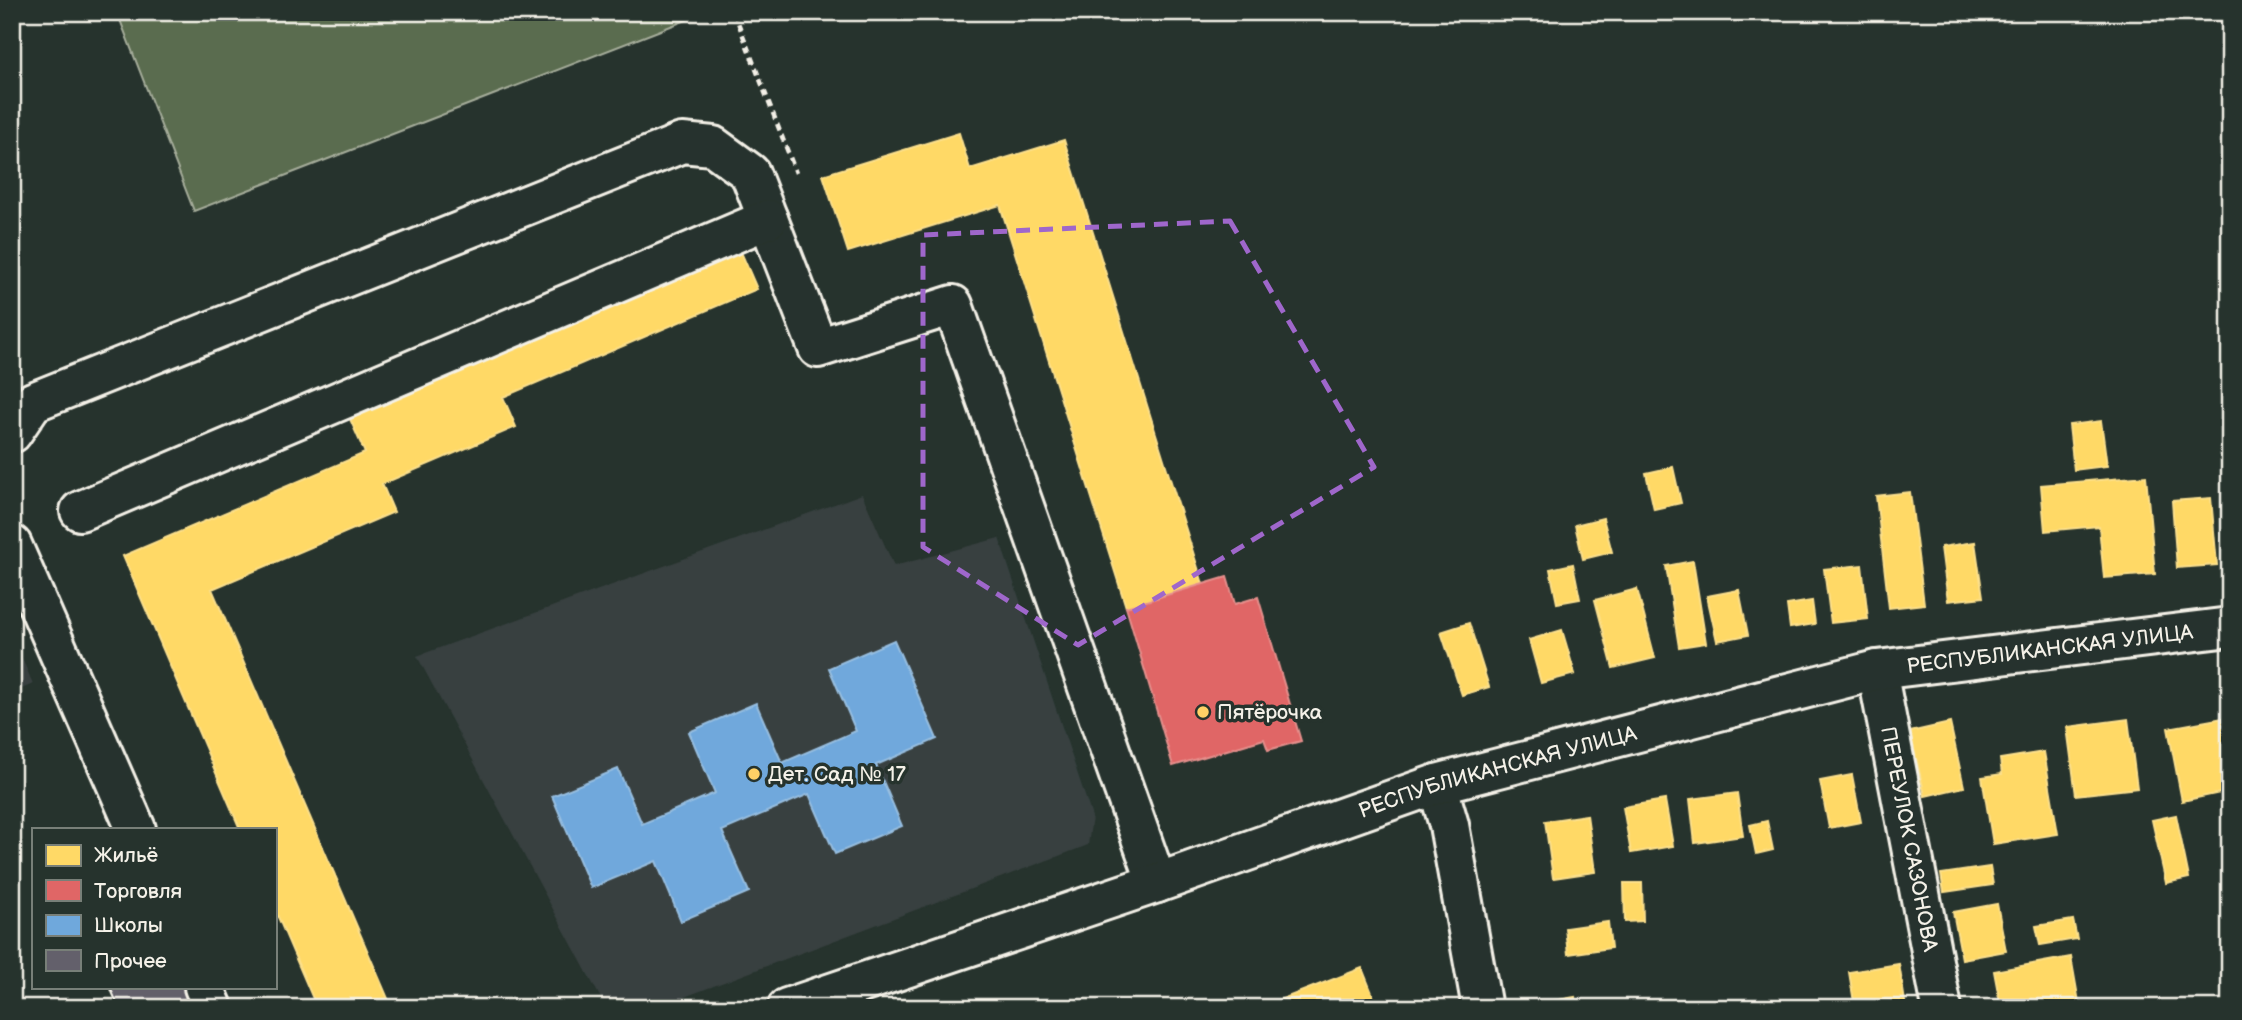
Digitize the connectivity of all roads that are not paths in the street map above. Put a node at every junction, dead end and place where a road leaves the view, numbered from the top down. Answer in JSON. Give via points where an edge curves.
{"nodes":[{"id":1,"x":768,"y":219,"type":"junction"},
{"id":2,"x":12,"y":432,"type":"edge"},
{"id":3,"x":80,"y":511,"type":"dead end"},
{"id":4,"x":12,"y":545,"type":"edge"},
{"id":5,"x":2230,"y":626,"type":"edge"},
{"id":6,"x":1877,"y":670,"type":"junction"},
{"id":7,"x":1437,"y":784,"type":"junction"},
{"id":8,"x":136,"y":828,"type":"edge"},
{"id":9,"x":1157,"y":883,"type":"junction"},
{"id":10,"x":204,"y":988,"type":"edge"},
{"id":11,"x":213,"y":1008,"type":"edge"},
{"id":12,"x":787,"y":1008,"type":"edge"},
{"id":13,"x":1482,"y":1008,"type":"edge"},
{"id":14,"x":1942,"y":1008,"type":"edge"}],
"edges":[{"from":1,"to":2,"type":"street","via":[[750,173],[713,146],[682,143],[33,402]]},
{"from":1,"to":3,"type":"street"},
{"from":1,"to":9,"type":"street","via":[[818,348],[953,304]]},
{"from":4,"to":8,"type":"street"},
{"from":5,"to":6,"type":"street","name":"РЕСПУБЛИКАНСКАЯ УЛИЦА"},
{"from":6,"to":7,"type":"street","name":"РЕСПУБЛИКАНСКАЯ УЛИЦА"},
{"from":6,"to":14,"type":"street","name":"ПЕРЕУЛОК САЗОНОВА"},
{"from":7,"to":9,"type":"street","name":"РЕСПУБЛИКАНСКАЯ УЛИЦА"},
{"from":7,"to":13,"type":"street","via":[[1449,825]]},
{"from":9,"to":12,"type":"street","name":"РЕСПУБЛИКАНСКАЯ УЛИЦА"},
{"from":10,"to":11,"type":"street"}]}
